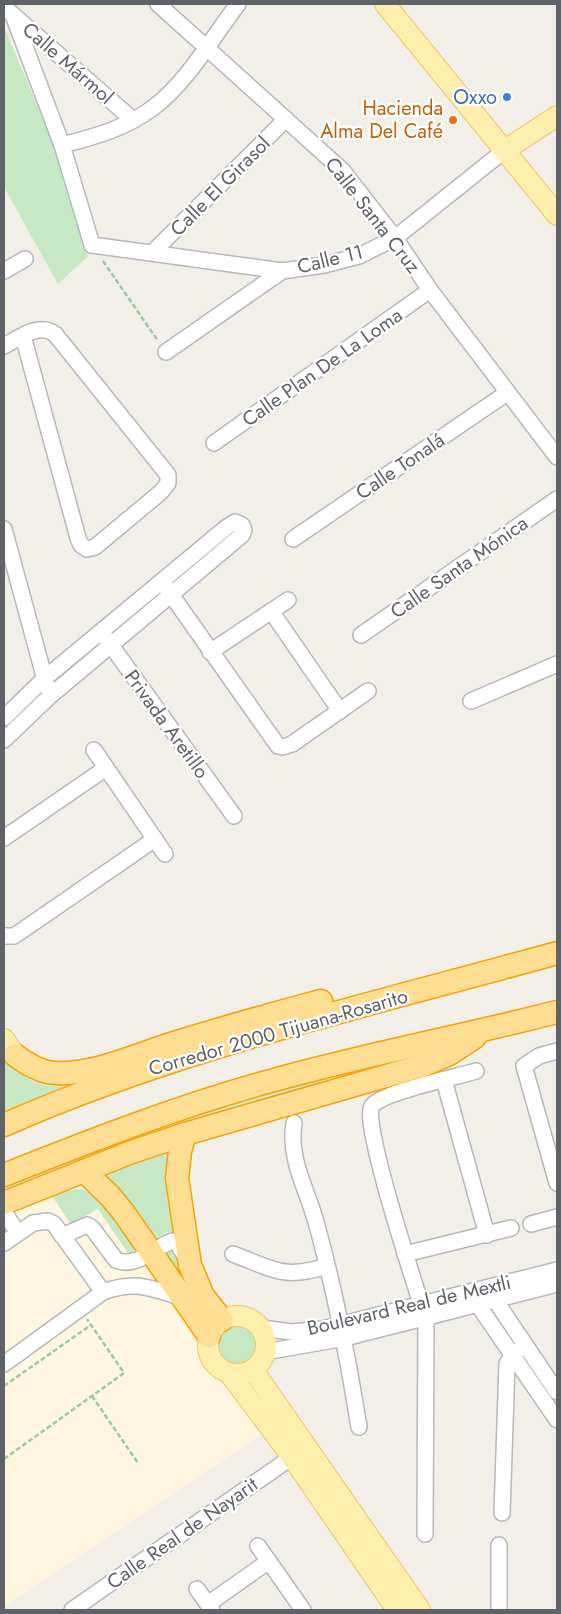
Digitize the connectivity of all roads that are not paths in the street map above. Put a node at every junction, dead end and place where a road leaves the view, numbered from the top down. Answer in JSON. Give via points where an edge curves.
{"nodes":[{"id":1,"x":158,"y":4,"type":"edge"},
{"id":2,"x":238,"y":4,"type":"edge"},
{"id":3,"x":385,"y":4,"type":"edge"},
{"id":4,"x":9,"y":11,"type":"edge"},
{"id":5,"x":206,"y":47,"type":"junction"},
{"id":6,"x":557,"y":116,"type":"edge"},
{"id":7,"x":286,"y":119,"type":"junction"},
{"id":8,"x":133,"y":120,"type":"junction"},
{"id":9,"x":62,"y":144,"type":"junction"},
{"id":10,"x":505,"y":150,"type":"junction"},
{"id":11,"x":557,"y":215,"type":"edge"},
{"id":12,"x":395,"y":238,"type":"junction"},
{"id":13,"x":153,"y":252,"type":"junction"},
{"id":14,"x":25,"y":259,"type":"dead end"},
{"id":15,"x":4,"y":271,"type":"edge"},
{"id":16,"x":282,"y":271,"type":"junction"},
{"id":17,"x":430,"y":290,"type":"junction"},
{"id":18,"x":22,"y":336,"type":"junction"},
{"id":19,"x":4,"y":346,"type":"edge"},
{"id":20,"x":166,"y":352,"type":"road end"},
{"id":21,"x":507,"y":393,"type":"junction"},
{"id":22,"x":214,"y":443,"type":"dead end"},
{"id":23,"x":557,"y":456,"type":"edge"},
{"id":24,"x":557,"y":499,"type":"edge"},
{"id":25,"x":4,"y":529,"type":"edge"},
{"id":26,"x":293,"y":538,"type":"dead end"},
{"id":27,"x":161,"y":581,"type":"junction"},
{"id":28,"x":170,"y":594,"type":"junction"},
{"id":29,"x":288,"y":600,"type":"dead end"},
{"id":30,"x":272,"y":611,"type":"junction"},
{"id":31,"x":101,"y":632,"type":"junction"},
{"id":32,"x":361,"y":636,"type":"dead end"},
{"id":33,"x":110,"y":644,"type":"junction"},
{"id":34,"x":210,"y":652,"type":"junction"},
{"id":35,"x":557,"y":664,"type":"edge"},
{"id":36,"x":45,"y":678,"type":"junction"},
{"id":37,"x":368,"y":691,"type":"dead end"},
{"id":38,"x":50,"y":696,"type":"junction"},
{"id":39,"x":471,"y":701,"type":"dead end"},
{"id":40,"x":340,"y":710,"type":"junction"},
{"id":41,"x":4,"y":718,"type":"edge"},
{"id":42,"x":4,"y":740,"type":"edge"},
{"id":43,"x":94,"y":750,"type":"dead end"},
{"id":44,"x":106,"y":768,"type":"junction"},
{"id":45,"x":234,"y":816,"type":"dead end"},
{"id":46,"x":4,"y":838,"type":"edge"},
{"id":47,"x":154,"y":839,"type":"junction"},
{"id":48,"x":165,"y":854,"type":"dead end"},
{"id":49,"x":4,"y":936,"type":"edge"},
{"id":50,"x":557,"y":953,"type":"edge"},
{"id":51,"x":473,"y":976,"type":"junction"},
{"id":52,"x":557,"y":1012,"type":"edge"},
{"id":53,"x":489,"y":1029,"type":"junction"},
{"id":54,"x":10,"y":1047,"type":"edge"},
{"id":55,"x":557,"y":1051,"type":"edge"},
{"id":56,"x":476,"y":1071,"type":"dead end"},
{"id":57,"x":444,"y":1080,"type":"junction"},
{"id":58,"x":294,"y":1123,"type":"dead end"},
{"id":59,"x":4,"y":1125,"type":"edge"},
{"id":60,"x":185,"y":1134,"type":"junction"},
{"id":61,"x":84,"y":1171,"type":"junction"},
{"id":62,"x":4,"y":1176,"type":"edge"},
{"id":63,"x":557,"y":1183,"type":"edge"},
{"id":64,"x":4,"y":1203,"type":"edge"},
{"id":65,"x":4,"y":1212,"type":"edge"},
{"id":66,"x":557,"y":1217,"type":"edge"},
{"id":67,"x":531,"y":1224,"type":"dead end"},
{"id":68,"x":511,"y":1228,"type":"dead end"},
{"id":69,"x":18,"y":1233,"type":"junction"},
{"id":70,"x":487,"y":1235,"type":"junction"},
{"id":71,"x":62,"y":1236,"type":"junction"},
{"id":72,"x":4,"y":1243,"type":"edge"},
{"id":73,"x":152,"y":1253,"type":"junction"},
{"id":74,"x":233,"y":1254,"type":"dead end"},
{"id":75,"x":404,"y":1254,"type":"junction"},
{"id":76,"x":190,"y":1265,"type":"junction"},
{"id":77,"x":327,"y":1266,"type":"junction"},
{"id":78,"x":557,"y":1270,"type":"edge"},
{"id":79,"x":557,"y":1284,"type":"edge"},
{"id":80,"x":103,"y":1292,"type":"junction"},
{"id":81,"x":494,"y":1293,"type":"junction"},
{"id":82,"x":183,"y":1298,"type":"junction"},
{"id":83,"x":477,"y":1298,"type":"junction"},
{"id":84,"x":423,"y":1311,"type":"junction"},
{"id":85,"x":216,"y":1328,"type":"junction"},
{"id":86,"x":261,"y":1328,"type":"junction"},
{"id":87,"x":343,"y":1331,"type":"junction"},
{"id":88,"x":526,"y":1346,"type":"junction"},
{"id":89,"x":265,"y":1352,"type":"junction"},
{"id":90,"x":512,"y":1354,"type":"junction"},
{"id":91,"x":4,"y":1364,"type":"edge"},
{"id":92,"x":253,"y":1370,"type":"junction"},
{"id":93,"x":229,"y":1373,"type":"junction"},
{"id":94,"x":557,"y":1392,"type":"edge"},
{"id":95,"x":557,"y":1420,"type":"edge"},
{"id":96,"x":359,"y":1428,"type":"dead end"},
{"id":97,"x":292,"y":1457,"type":"junction"},
{"id":98,"x":502,"y":1513,"type":"dead end"},
{"id":99,"x":425,"y":1534,"type":"dead end"},
{"id":100,"x":499,"y":1545,"type":"dead end"},
{"id":101,"x":258,"y":1546,"type":"dead end"},
{"id":102,"x":269,"y":1561,"type":"junction"},
{"id":103,"x":197,"y":1589,"type":"dead end"},
{"id":104,"x":210,"y":1607,"type":"edge"},
{"id":105,"x":72,"y":1610,"type":"edge"},
{"id":106,"x":303,"y":1610,"type":"edge"},
{"id":107,"x":398,"y":1610,"type":"edge"},
{"id":108,"x":420,"y":1610,"type":"edge"},
{"id":109,"x":499,"y":1610,"type":"edge"}],
"edges":[{"from":1,"to":5,"type":"street","name":"Calle Santa Cruz"},
{"from":2,"to":5,"type":"street"},
{"from":3,"to":10,"type":"main road"},
{"from":4,"to":8,"type":"street","name":"Calle Mármol"},
{"from":4,"to":9,"type":"street"},
{"from":5,"to":7,"type":"street","name":"Calle Santa Cruz"},
{"from":5,"to":8,"type":"street","via":[[174,89]]},
{"from":6,"to":10,"type":"main road","name":"Calle 11"},
{"from":7,"to":12,"type":"street","name":"Calle Santa Cruz","via":[[343,171]]},
{"from":7,"to":13,"type":"street","name":"Calle El Girasol"},
{"from":8,"to":9,"type":"street","via":[[98,135]]},
{"from":9,"to":13,"type":"street","name":"Calle 11","via":[[92,245]]},
{"from":10,"to":11,"type":"main road"},
{"from":10,"to":12,"type":"street","name":"Calle 11"},
{"from":12,"to":16,"type":"street","name":"Calle 11","via":[[359,256]]},
{"from":12,"to":17,"type":"street","name":"Calle Santa Cruz"},
{"from":13,"to":16,"type":"street","name":"Calle 11"},
{"from":14,"to":15,"type":"street"},
{"from":16,"to":20,"type":"street"},
{"from":17,"to":21,"type":"street","name":"Calle Santa Cruz"},
{"from":17,"to":22,"type":"street","name":"Calle Plan De La Loma"},
{"from":18,"to":18,"type":"street","via":[[44,329],[62,341],[161,463],[169,479],[161,492],[94,547],[87,549],[81,545],[76,531]]},
{"from":18,"to":19,"type":"street"},
{"from":21,"to":23,"type":"street","name":"Calle Santa Cruz"},
{"from":21,"to":26,"type":"street","name":"Calle Tonalá"},
{"from":24,"to":32,"type":"street","name":"Calle Santa Mónica"},
{"from":25,"to":36,"type":"street"},
{"from":27,"to":28,"type":"street"},
{"from":27,"to":28,"type":"street","via":[[231,524],[240,522],[244,530],[242,535]]},
{"from":27,"to":31,"type":"street"},
{"from":28,"to":33,"type":"street"},
{"from":28,"to":34,"type":"street"},
{"from":29,"to":30,"type":"street"},
{"from":30,"to":34,"type":"street"},
{"from":30,"to":40,"type":"street"},
{"from":31,"to":33,"type":"street","name":"Privada Aretillo"},
{"from":31,"to":36,"type":"street"},
{"from":33,"to":38,"type":"street"},
{"from":33,"to":45,"type":"street","name":"Privada Aretillo"},
{"from":34,"to":40,"type":"street","via":[[278,746],[292,744]]},
{"from":35,"to":39,"type":"street"},
{"from":36,"to":38,"type":"street"},
{"from":36,"to":41,"type":"street"},
{"from":37,"to":40,"type":"street"},
{"from":38,"to":42,"type":"street"},
{"from":43,"to":44,"type":"street"},
{"from":44,"to":46,"type":"street"},
{"from":44,"to":47,"type":"street"},
{"from":47,"to":48,"type":"street"},
{"from":47,"to":49,"type":"street","via":[[14,936]]},
{"from":50,"to":51,"type":"highway","name":"Corredor 2000 Tijuana-Rosarito"},
{"from":51,"to":54,"type":"highway","via":[[451,973],[412,976],[70,1073],[54,1074],[40,1070]]},
{"from":51,"to":59,"type":"highway","name":"Corredor 2000 Tijuana-Rosarito","via":[[210,1049],[100,1086]]},
{"from":52,"to":53,"type":"highway"},
{"from":53,"to":60,"type":"highway","via":[[424,1065]]},
{"from":53,"to":62,"type":"highway","via":[[275,1079],[155,1118]]},
{"from":55,"to":63,"type":"street","via":[[539,1056],[524,1066]]},
{"from":56,"to":57,"type":"street"},
{"from":57,"to":70,"type":"street"},
{"from":57,"to":75,"type":"street","via":[[393,1094],[372,1105],[368,1112]]},
{"from":58,"to":77,"type":"street","via":[[292,1138],[298,1170]]},
{"from":60,"to":61,"type":"highway"},
{"from":60,"to":76,"type":"highway","via":[[177,1178]]},
{"from":61,"to":64,"type":"highway"},
{"from":61,"to":73,"type":"highway","via":[[110,1196]]},
{"from":65,"to":69,"type":"street"},
{"from":66,"to":67,"type":"street"},
{"from":68,"to":70,"type":"street"},
{"from":69,"to":71,"type":"street","via":[[44,1220],[54,1224]]},
{"from":69,"to":72,"type":"street"},
{"from":70,"to":75,"type":"street"},
{"from":71,"to":73,"type":"street","via":[[87,1224],[120,1262]]},
{"from":71,"to":80,"type":"street"},
{"from":73,"to":76,"type":"street","via":[[172,1241],[178,1244]]},
{"from":73,"to":82,"type":"highway"},
{"from":74,"to":77,"type":"street","via":[[292,1274]]},
{"from":75,"to":84,"type":"street"},
{"from":76,"to":85,"type":"highway"},
{"from":77,"to":87,"type":"street"},
{"from":78,"to":81,"type":"street","name":"Boulevard Real de Mextli"},
{"from":79,"to":81,"type":"street","name":"Boulevard Real de Mextli"},
{"from":80,"to":82,"type":"street","via":[[130,1285]]},
{"from":80,"to":91,"type":"street"},
{"from":81,"to":83,"type":"street","name":"Boulevard Real de Mextli"},
{"from":81,"to":88,"type":"street"},
{"from":82,"to":85,"type":"highway"},
{"from":83,"to":84,"type":"street","name":"Boulevard Real de Mextli"},
{"from":83,"to":90,"type":"street"},
{"from":84,"to":87,"type":"street","name":"Boulevard Real de Mextli"},
{"from":84,"to":99,"type":"street"},
{"from":85,"to":86,"type":"main road","via":[[232,1317],[242,1317]]},
{"from":85,"to":93,"type":"main road","via":[[209,1355],[214,1363]]},
{"from":86,"to":87,"type":"street","name":"Boulevard Real de Mextli","via":[[292,1332]]},
{"from":86,"to":89,"type":"main road"},
{"from":87,"to":89,"type":"street","name":"Boulevard Real de Mextli"},
{"from":87,"to":96,"type":"street"},
{"from":88,"to":90,"type":"street"},
{"from":88,"to":94,"type":"street"},
{"from":89,"to":92,"type":"main road"},
{"from":90,"to":95,"type":"street"},
{"from":90,"to":98,"type":"street","via":[[507,1364]]},
{"from":92,"to":93,"type":"main road"},
{"from":92,"to":108,"type":"main road"},
{"from":93,"to":97,"type":"main road"},
{"from":97,"to":105,"type":"street","name":"Calle Real de Nayarit"},
{"from":97,"to":107,"type":"main road"},
{"from":100,"to":109,"type":"street"},
{"from":101,"to":102,"type":"street"},
{"from":102,"to":104,"type":"street"},
{"from":102,"to":106,"type":"street"},
{"from":103,"to":104,"type":"street"}]}
